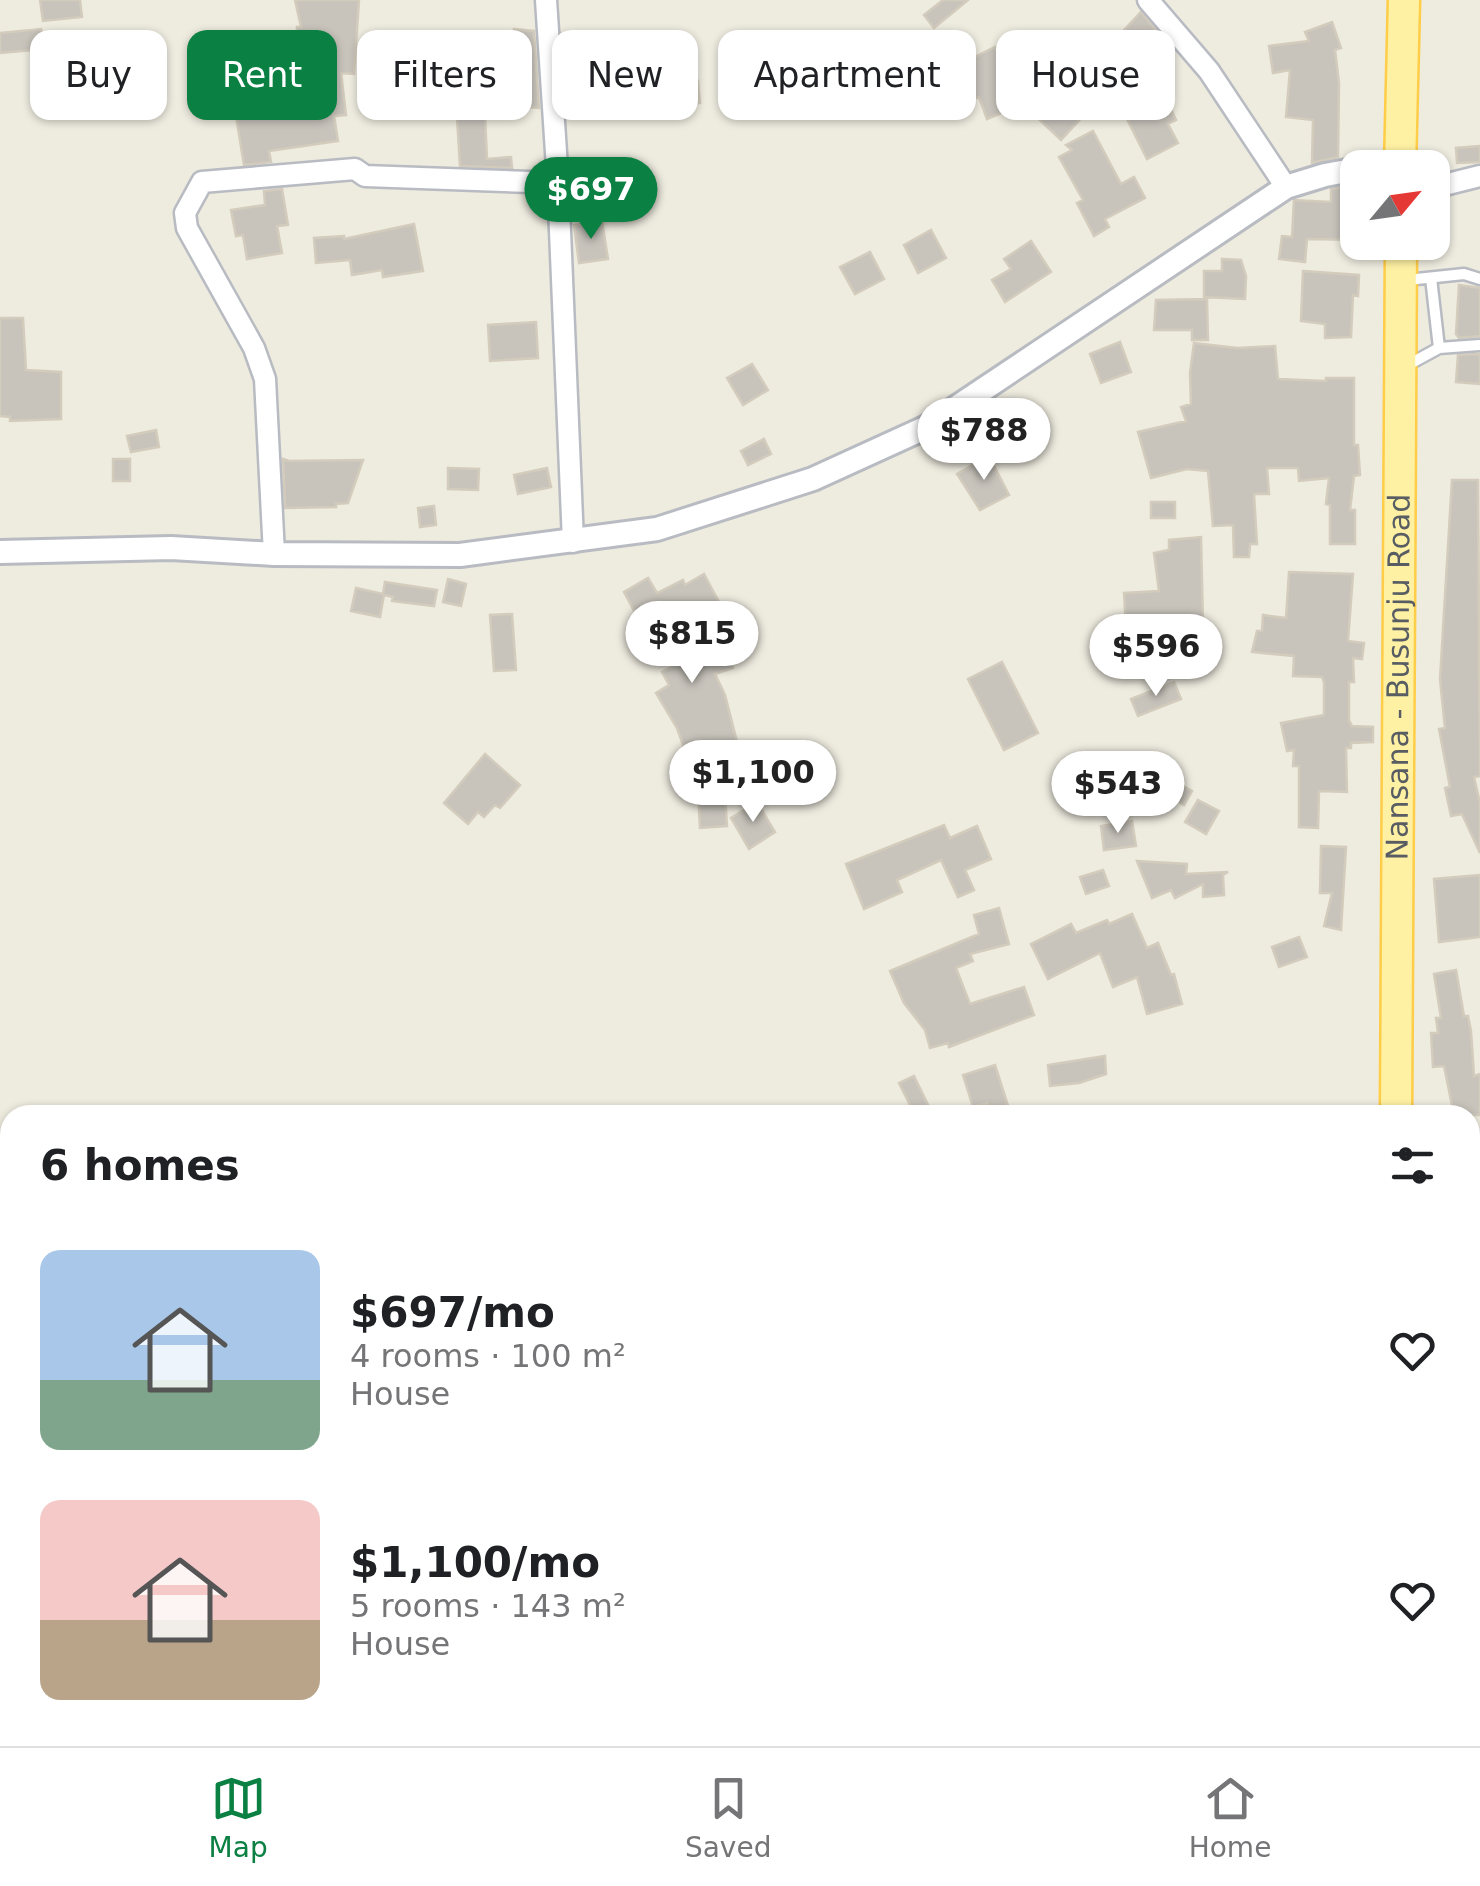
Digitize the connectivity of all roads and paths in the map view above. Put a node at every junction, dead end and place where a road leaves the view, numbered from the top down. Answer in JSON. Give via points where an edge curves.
{"nodes":[{"id":1,"x":546,"y":0,"type":"edge"},
{"id":2,"x":1148,"y":0,"type":"edge"},
{"id":3,"x":1404,"y":0,"type":"edge"},
{"id":4,"x":1392,"y":150,"type":"edge"},
{"id":5,"x":1340,"y":172,"type":"edge"},
{"id":6,"x":1480,"y":176,"type":"edge"},
{"id":7,"x":558,"y":183,"type":"junction"},
{"id":8,"x":1450,"y":184,"type":"edge"},
{"id":9,"x":1286,"y":188,"type":"junction"},
{"id":10,"x":1408,"y":260,"type":"edge"},
{"id":11,"x":1416,"y":279,"type":"junction"},
{"id":12,"x":1480,"y":280,"type":"edge"},
{"id":13,"x":1480,"y":345,"type":"edge"},
{"id":14,"x":1438,"y":348,"type":"junction"},
{"id":15,"x":1400,"y":372,"type":"junction"},
{"id":16,"x":574,"y":542,"type":"junction"},
{"id":17,"x":0,"y":552,"type":"edge"},
{"id":18,"x":274,"y":554,"type":"junction"},
{"id":19,"x":1396,"y":1105,"type":"edge"}],
"edges":[{"from":1,"to":7,"type":"street"},
{"from":2,"to":9,"type":"street","via":[[1209,70]]},
{"from":3,"to":4,"type":"main road"},
{"from":5,"to":9,"type":"street"},
{"from":6,"to":8,"type":"street"},
{"from":7,"to":16,"type":"street"},
{"from":7,"to":18,"type":"street","via":[[365,176],[354,170],[202,182],[185,214],[187,228],[266,379]]},
{"from":9,"to":16,"type":"street","via":[[927,427],[854,463],[729,508],[657,529]]},
{"from":10,"to":11,"type":"main road","name":"Nansana - Busunju Road"},
{"from":11,"to":12,"type":"lane","via":[[1464,274]]},
{"from":11,"to":14,"type":"lane"},
{"from":11,"to":15,"type":"main road","name":"Nansana - Busunju Road"},
{"from":13,"to":14,"type":"lane"},
{"from":14,"to":15,"type":"lane"},
{"from":15,"to":19,"type":"main road","name":"Nansana - Busunju Road"},
{"from":16,"to":18,"type":"street","via":[[460,556]]},
{"from":17,"to":18,"type":"street","via":[[171,548]]}]}
